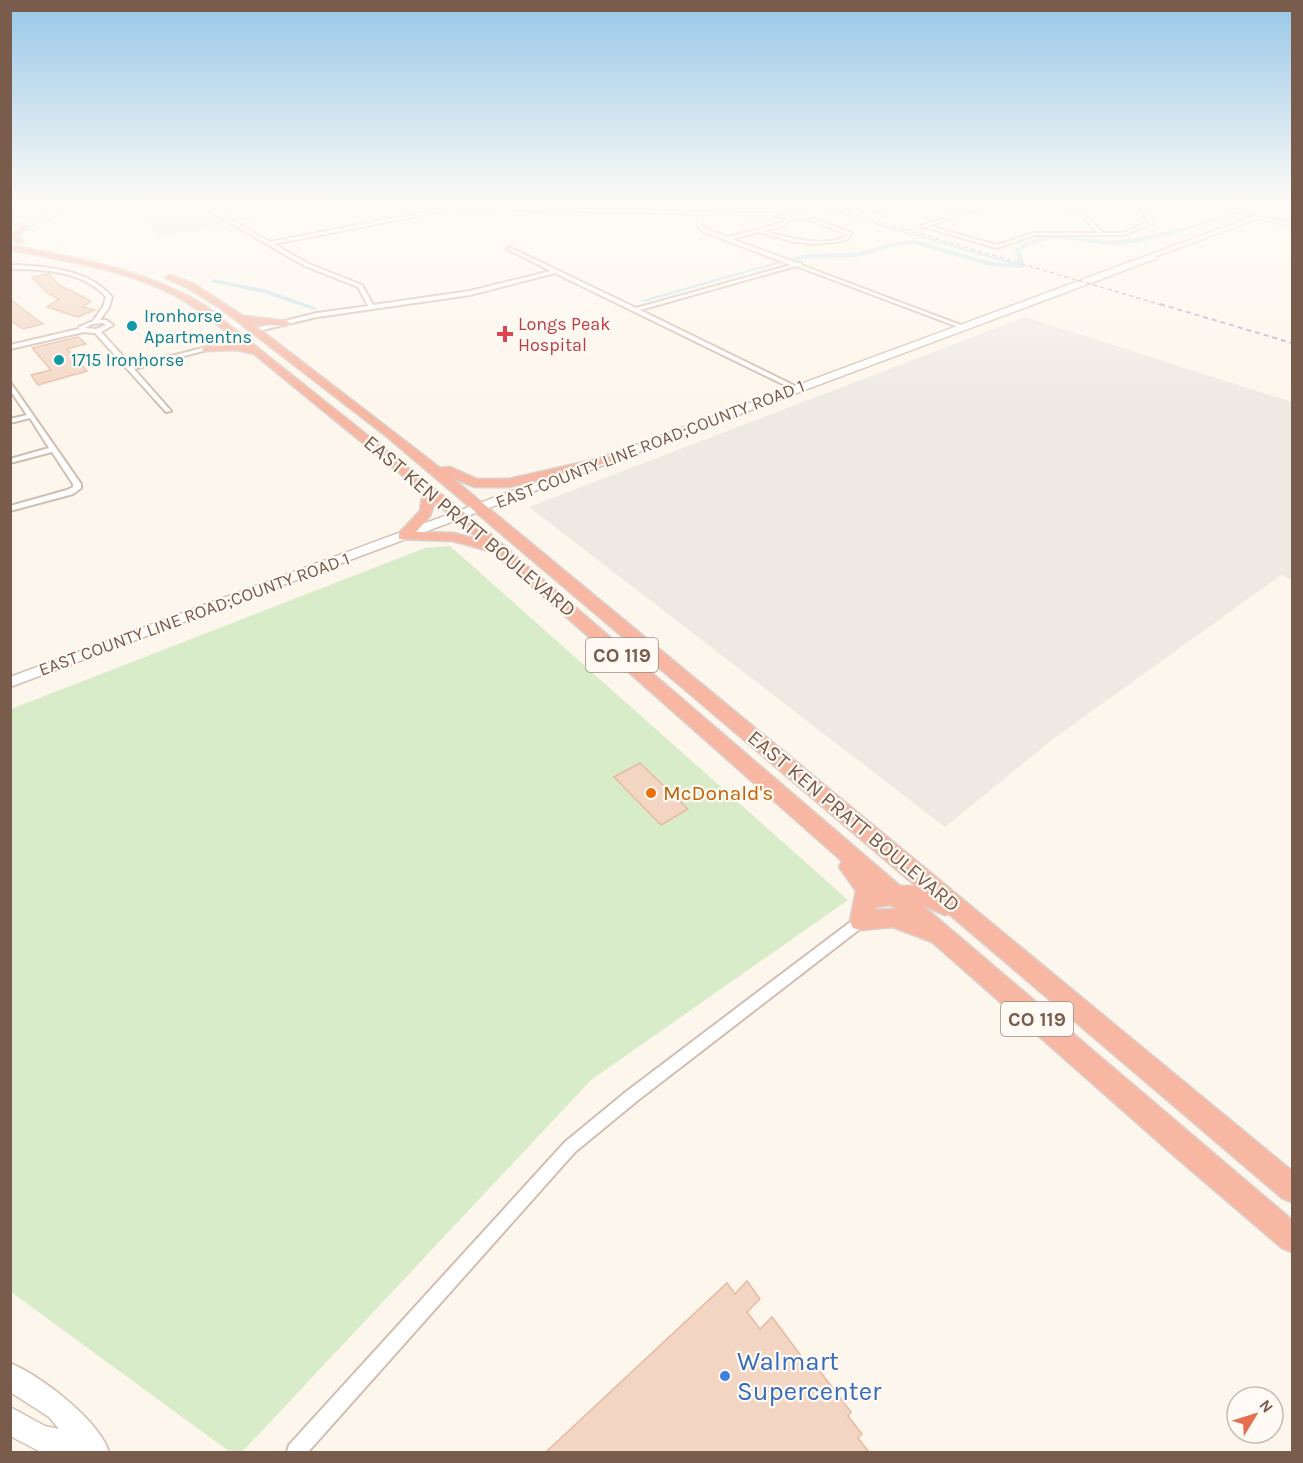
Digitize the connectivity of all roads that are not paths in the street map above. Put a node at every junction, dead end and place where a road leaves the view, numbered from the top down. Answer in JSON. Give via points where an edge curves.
{"nodes":[{"id":1,"x":48,"y":270,"type":"edge"},
{"id":2,"x":112,"y":270,"type":"edge"},
{"id":3,"x":145,"y":270,"type":"edge"},
{"id":4,"x":319,"y":270,"type":"edge"},
{"id":5,"x":777,"y":270,"type":"edge"},
{"id":6,"x":815,"y":270,"type":"edge"},
{"id":7,"x":1102,"y":270,"type":"edge"},
{"id":8,"x":556,"y":271,"type":"joint"},
{"id":9,"x":371,"y":306,"type":"junction"},
{"id":10,"x":204,"y":310,"type":"junction"},
{"id":11,"x":635,"y":310,"type":"junction"},
{"id":12,"x":240,"y":319,"type":"junction"},
{"id":13,"x":96,"y":321,"type":"junction"},
{"id":14,"x":285,"y":323,"type":"junction"},
{"id":15,"x":963,"y":327,"type":"junction"},
{"id":16,"x":83,"y":330,"type":"junction"},
{"id":17,"x":255,"y":330,"type":"junction"},
{"id":18,"x":97,"y":331,"type":"junction"},
{"id":19,"x":242,"y":340,"type":"junction"},
{"id":20,"x":10,"y":347,"type":"edge"},
{"id":21,"x":207,"y":349,"type":"junction"},
{"id":22,"x":256,"y":352,"type":"junction"},
{"id":23,"x":293,"y":360,"type":"junction"},
{"id":24,"x":132,"y":368,"type":"junction"},
{"id":25,"x":10,"y":384,"type":"edge"},
{"id":26,"x":797,"y":389,"type":"junction"},
{"id":27,"x":168,"y":411,"type":"dead end"},
{"id":28,"x":31,"y":416,"type":"junction"},
{"id":29,"x":10,"y":421,"type":"edge"},
{"id":30,"x":53,"y":449,"type":"junction"},
{"id":31,"x":418,"y":456,"type":"junction"},
{"id":32,"x":615,"y":457,"type":"junction"},
{"id":33,"x":10,"y":461,"type":"edge"},
{"id":34,"x":429,"y":490,"type":"junction"},
{"id":35,"x":481,"y":507,"type":"junction"},
{"id":36,"x":10,"y":509,"type":"edge"},
{"id":37,"x":459,"y":515,"type":"junction"},
{"id":38,"x":404,"y":536,"type":"junction"},
{"id":39,"x":508,"y":556,"type":"junction"},
{"id":40,"x":10,"y":682,"type":"edge"},
{"id":41,"x":784,"y":797,"type":"junction"},
{"id":42,"x":894,"y":894,"type":"junction"},
{"id":43,"x":865,"y":910,"type":"junction"},
{"id":44,"x":1044,"y":1024,"type":"junction"},
{"id":45,"x":1293,"y":1188,"type":"edge"},
{"id":46,"x":1293,"y":1195,"type":"edge"},
{"id":47,"x":1293,"y":1238,"type":"edge"},
{"id":48,"x":10,"y":1376,"type":"edge"},
{"id":49,"x":10,"y":1420,"type":"edge"},
{"id":50,"x":95,"y":1451,"type":"edge"},
{"id":51,"x":296,"y":1452,"type":"edge"}],
"edges":[{"from":1,"to":13,"type":"street","via":[[102,286],[109,297]]},
{"from":2,"to":10,"type":"highway","name":"EAST KEN PRATT BOULEVARD","number":"CO 119","via":[[177,293]]},
{"from":3,"to":12,"type":"highway","name":"EAST KEN PRATT BOULEVARD","number":"CO 119","via":[[210,296]]},
{"from":4,"to":9,"type":"street","via":[[360,286]]},
{"from":5,"to":11,"type":"street"},
{"from":6,"to":15,"type":"street"},
{"from":7,"to":15,"type":"main road","name":"EAST COUNTY LINE ROAD;COUNTY ROAD 1"},
{"from":8,"to":9,"type":"street","via":[[470,293]]},
{"from":8,"to":11,"type":"street"},
{"from":9,"to":14,"type":"street"},
{"from":10,"to":17,"type":"highway","via":[[239,328]]},
{"from":10,"to":19,"type":"highway","name":"EAST KEN PRATT BOULEVARD","number":"CO 119"},
{"from":11,"to":26,"type":"street"},
{"from":12,"to":14,"type":"highway"},
{"from":12,"to":17,"type":"highway","name":"EAST KEN PRATT BOULEVARD","number":"CO 119"},
{"from":13,"to":16,"type":"street","via":[[84,325]]},
{"from":13,"to":18,"type":"street","via":[[110,325]]},
{"from":14,"to":17,"type":"street"},
{"from":15,"to":26,"type":"main road","name":"EAST COUNTY LINE ROAD;COUNTY ROAD 1"},
{"from":16,"to":18,"type":"street"},
{"from":16,"to":20,"type":"street"},
{"from":17,"to":23,"type":"highway","name":"EAST KEN PRATT BOULEVARD","number":"CO 119"},
{"from":18,"to":24,"type":"street"},
{"from":19,"to":21,"type":"street"},
{"from":19,"to":22,"type":"highway","name":"EAST KEN PRATT BOULEVARD","number":"CO 119"},
{"from":19,"to":23,"type":"highway","via":[[255,341],[285,360]]},
{"from":21,"to":22,"type":"highway","via":[[237,347]]},
{"from":21,"to":24,"type":"street"},
{"from":22,"to":34,"type":"highway","name":"EAST KEN PRATT BOULEVARD","number":"CO 119"},
{"from":23,"to":31,"type":"highway","name":"EAST KEN PRATT BOULEVARD","number":"CO 119"},
{"from":24,"to":27,"type":"street"},
{"from":25,"to":28,"type":"street"},
{"from":26,"to":32,"type":"main road","name":"EAST COUNTY LINE ROAD;COUNTY ROAD 1"},
{"from":28,"to":29,"type":"street"},
{"from":28,"to":30,"type":"street"},
{"from":30,"to":33,"type":"street"},
{"from":30,"to":36,"type":"street","via":[[76,488]]},
{"from":31,"to":32,"type":"highway","via":[[458,477],[490,484],[509,483]]},
{"from":31,"to":35,"type":"highway","name":"EAST KEN PRATT BOULEVARD","number":"CO 119"},
{"from":32,"to":35,"type":"main road","name":"EAST COUNTY LINE ROAD;COUNTY ROAD 1"},
{"from":34,"to":37,"type":"highway","name":"EAST KEN PRATT BOULEVARD","number":"CO 119"},
{"from":34,"to":38,"type":"highway","via":[[428,511]]},
{"from":35,"to":37,"type":"main road","name":"EAST COUNTY LINE ROAD;COUNTY ROAD 1"},
{"from":35,"to":45,"type":"highway","name":"EAST KEN PRATT BOULEVARD","number":"CO 119"},
{"from":37,"to":38,"type":"main road","name":"EAST COUNTY LINE ROAD;COUNTY ROAD 1"},
{"from":37,"to":39,"type":"highway","name":"EAST KEN PRATT BOULEVARD","number":"CO 119"},
{"from":38,"to":39,"type":"highway","via":[[470,540]]},
{"from":38,"to":40,"type":"main road","name":"EAST COUNTY LINE ROAD;COUNTY ROAD 1"},
{"from":39,"to":41,"type":"highway","name":"EAST KEN PRATT BOULEVARD","number":"CO 119"},
{"from":41,"to":42,"type":"highway","name":"EAST KEN PRATT BOULEVARD","number":"CO 119"},
{"from":41,"to":43,"type":"highway","via":[[864,883]]},
{"from":42,"to":43,"type":"highway"},
{"from":42,"to":44,"type":"highway","name":"EAST KEN PRATT BOULEVARD","number":"CO 119"},
{"from":42,"to":46,"type":"highway","via":[[937,900],[1278,1187]]},
{"from":43,"to":44,"type":"highway","via":[[924,929]]},
{"from":43,"to":51,"type":"street","via":[[570,1147]]},
{"from":44,"to":47,"type":"highway","name":"EAST KEN PRATT BOULEVARD","number":"CO 119"},
{"from":48,"to":50,"type":"main road","via":[[58,1408]]},
{"from":49,"to":50,"type":"main road","via":[[41,1439]]}]}
